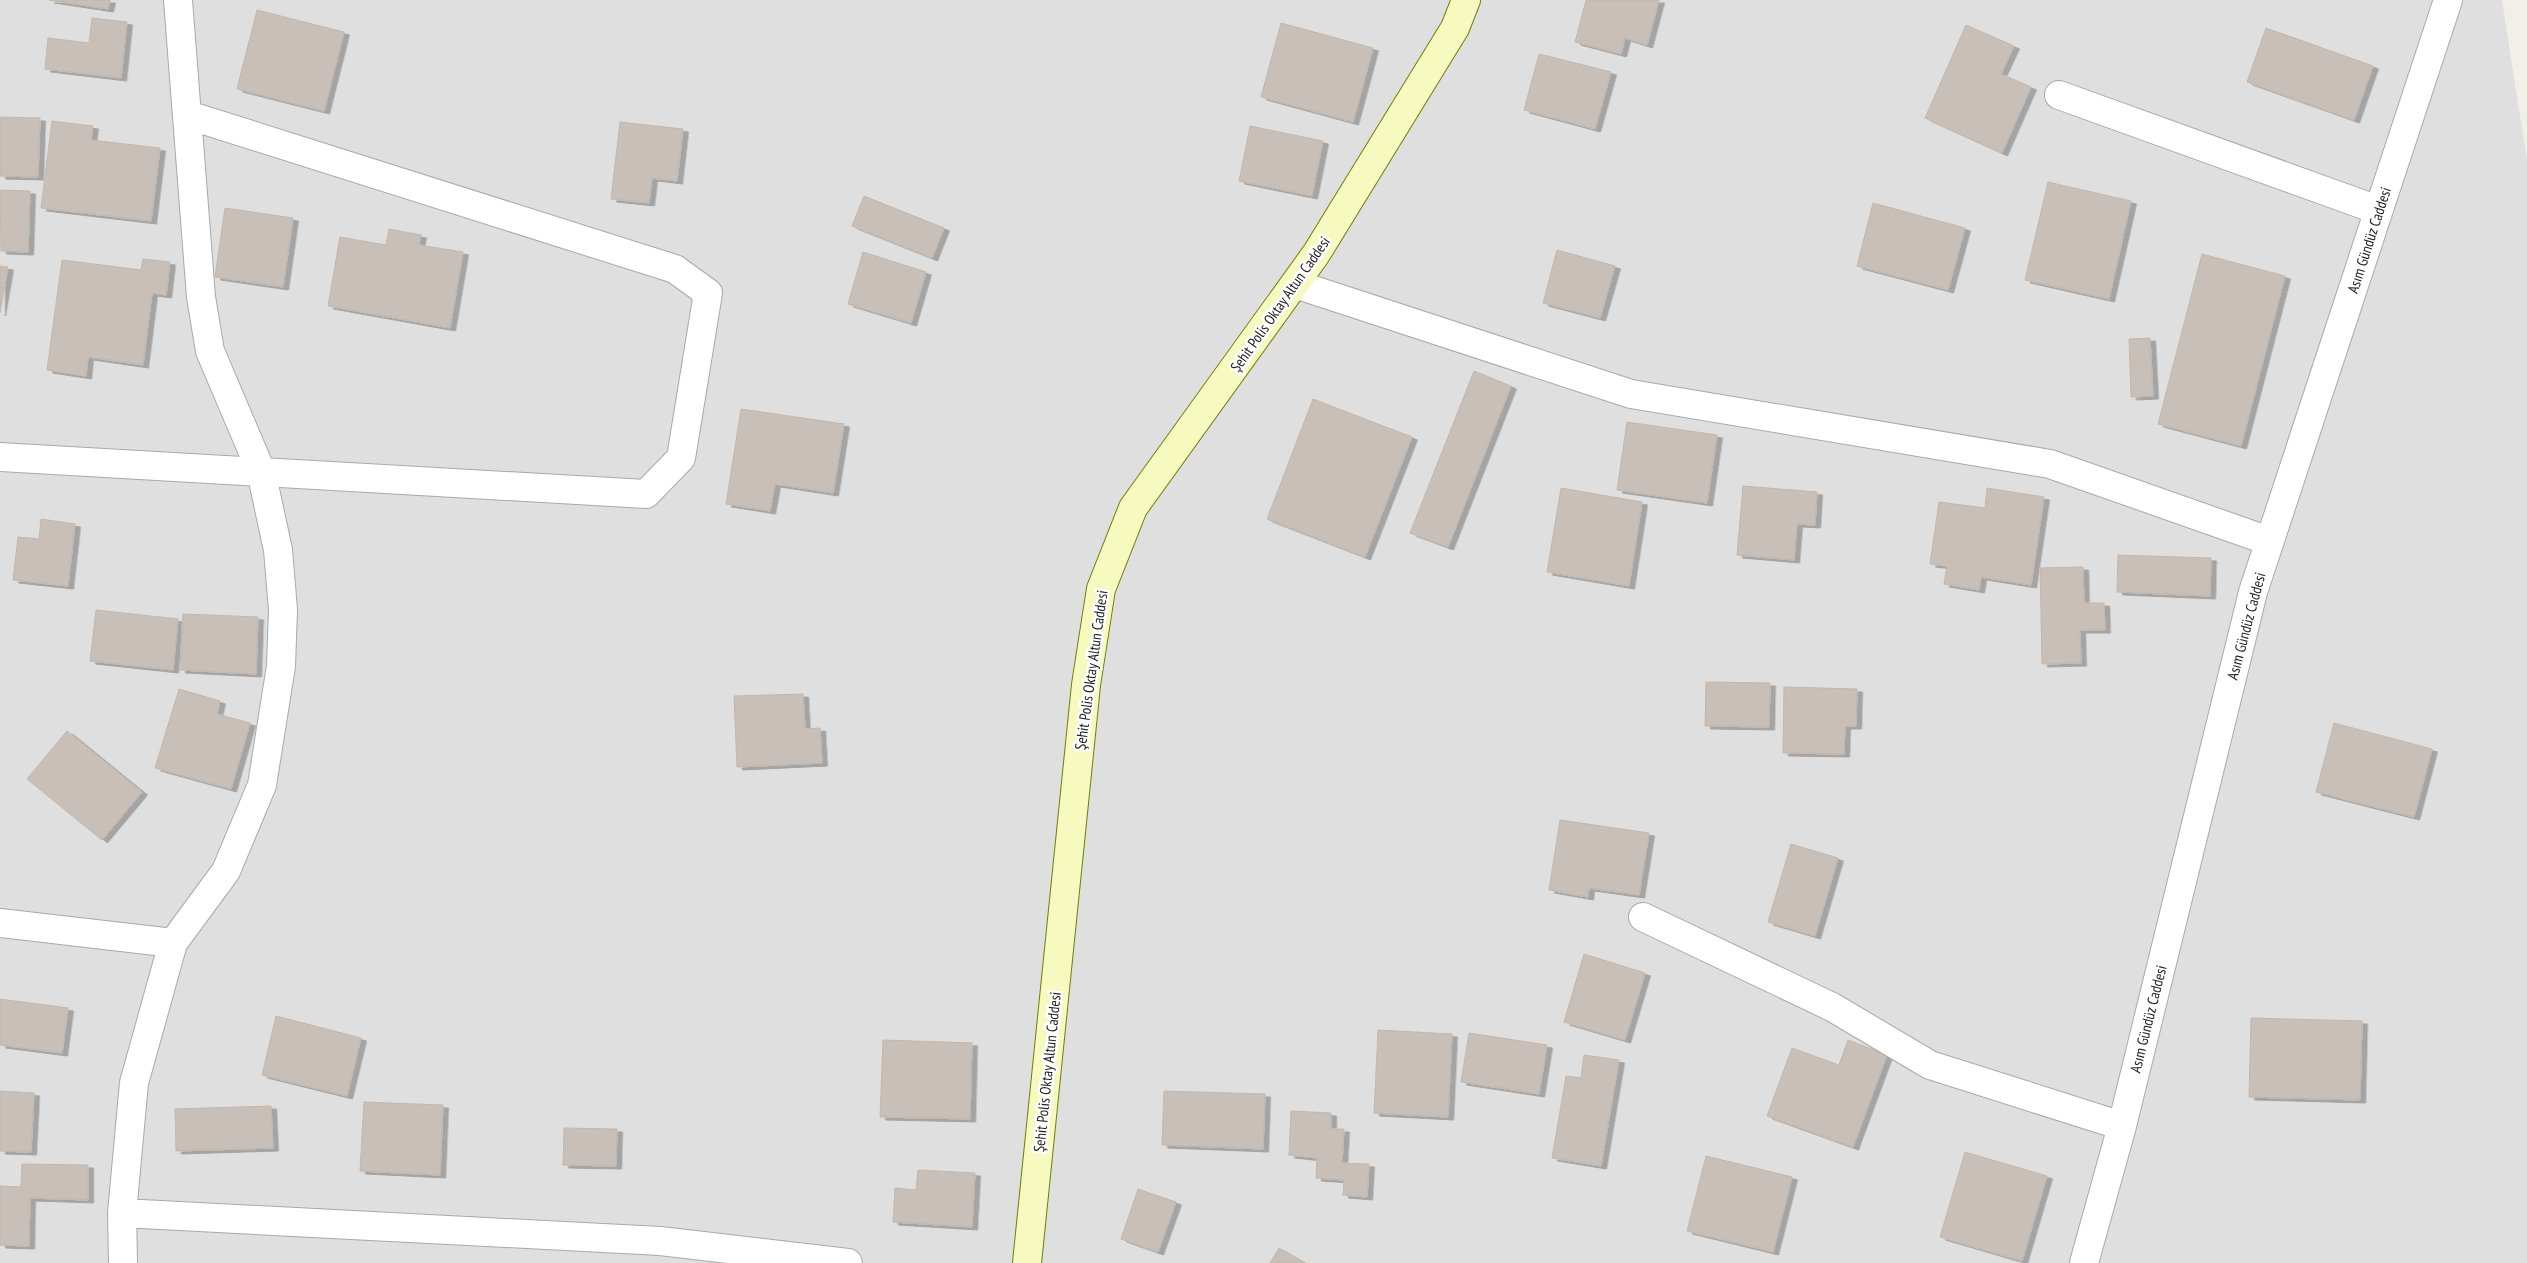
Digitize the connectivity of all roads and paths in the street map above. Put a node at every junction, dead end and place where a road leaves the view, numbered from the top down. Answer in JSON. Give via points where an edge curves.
{"nodes":[{"id":1,"x":178,"y":0,"type":"edge"},
{"id":2,"x":1466,"y":0,"type":"edge"},
{"id":3,"x":2448,"y":0,"type":"edge"},
{"id":4,"x":2059,"y":95,"type":"dead end"},
{"id":5,"x":188,"y":115,"type":"junction"},
{"id":6,"x":2378,"y":210,"type":"junction"},
{"id":7,"x":1295,"y":284,"type":"junction"},
{"id":8,"x":0,"y":457,"type":"edge"},
{"id":9,"x":261,"y":471,"type":"junction"},
{"id":10,"x":2269,"y":542,"type":"junction"},
{"id":11,"x":1643,"y":917,"type":"dead end"},
{"id":12,"x":0,"y":923,"type":"edge"},
{"id":13,"x":173,"y":944,"type":"junction"},
{"id":14,"x":2122,"y":1126,"type":"junction"},
{"id":15,"x":122,"y":1212,"type":"junction"},
{"id":16,"x":123,"y":1263,"type":"edge"},
{"id":17,"x":848,"y":1263,"type":"edge"},
{"id":18,"x":1027,"y":1263,"type":"edge"},
{"id":19,"x":2084,"y":1263,"type":"edge"}],
"edges":[{"from":1,"to":5,"type":"street"},
{"from":2,"to":7,"type":"street","name":"Şehit Polis Oktay Altun Caddesi","via":[[1455,28]]},
{"from":3,"to":6,"type":"street","name":"Asım Gündüz Caddesi"},
{"from":4,"to":6,"type":"street"},
{"from":5,"to":9,"type":"street","via":[[201,297],[210,351]]},
{"from":5,"to":9,"type":"street","via":[[675,269],[708,293],[681,458],[646,494]]},
{"from":6,"to":10,"type":"street","name":"Asım Gündüz Caddesi"},
{"from":7,"to":10,"type":"street","via":[[1631,394],[2050,464]]},
{"from":7,"to":18,"type":"street","name":"Şehit Polis Oktay Altun Caddesi","via":[[1134,508],[1101,589],[1086,685]]},
{"from":8,"to":9,"type":"street"},
{"from":9,"to":13,"type":"street","via":[[278,550],[283,610],[281,666],[262,785],[226,871]]},
{"from":10,"to":14,"type":"street","name":"Asım Gündüz Caddesi","via":[[2253,592]]},
{"from":11,"to":14,"type":"street","via":[[1832,1007],[1930,1065]]},
{"from":12,"to":13,"type":"street"},
{"from":13,"to":15,"type":"street","via":[[134,1083]]},
{"from":14,"to":19,"type":"street","name":"Asım Gündüz Caddesi"},
{"from":15,"to":16,"type":"street"},
{"from":15,"to":17,"type":"street","via":[[660,1241]]}]}
